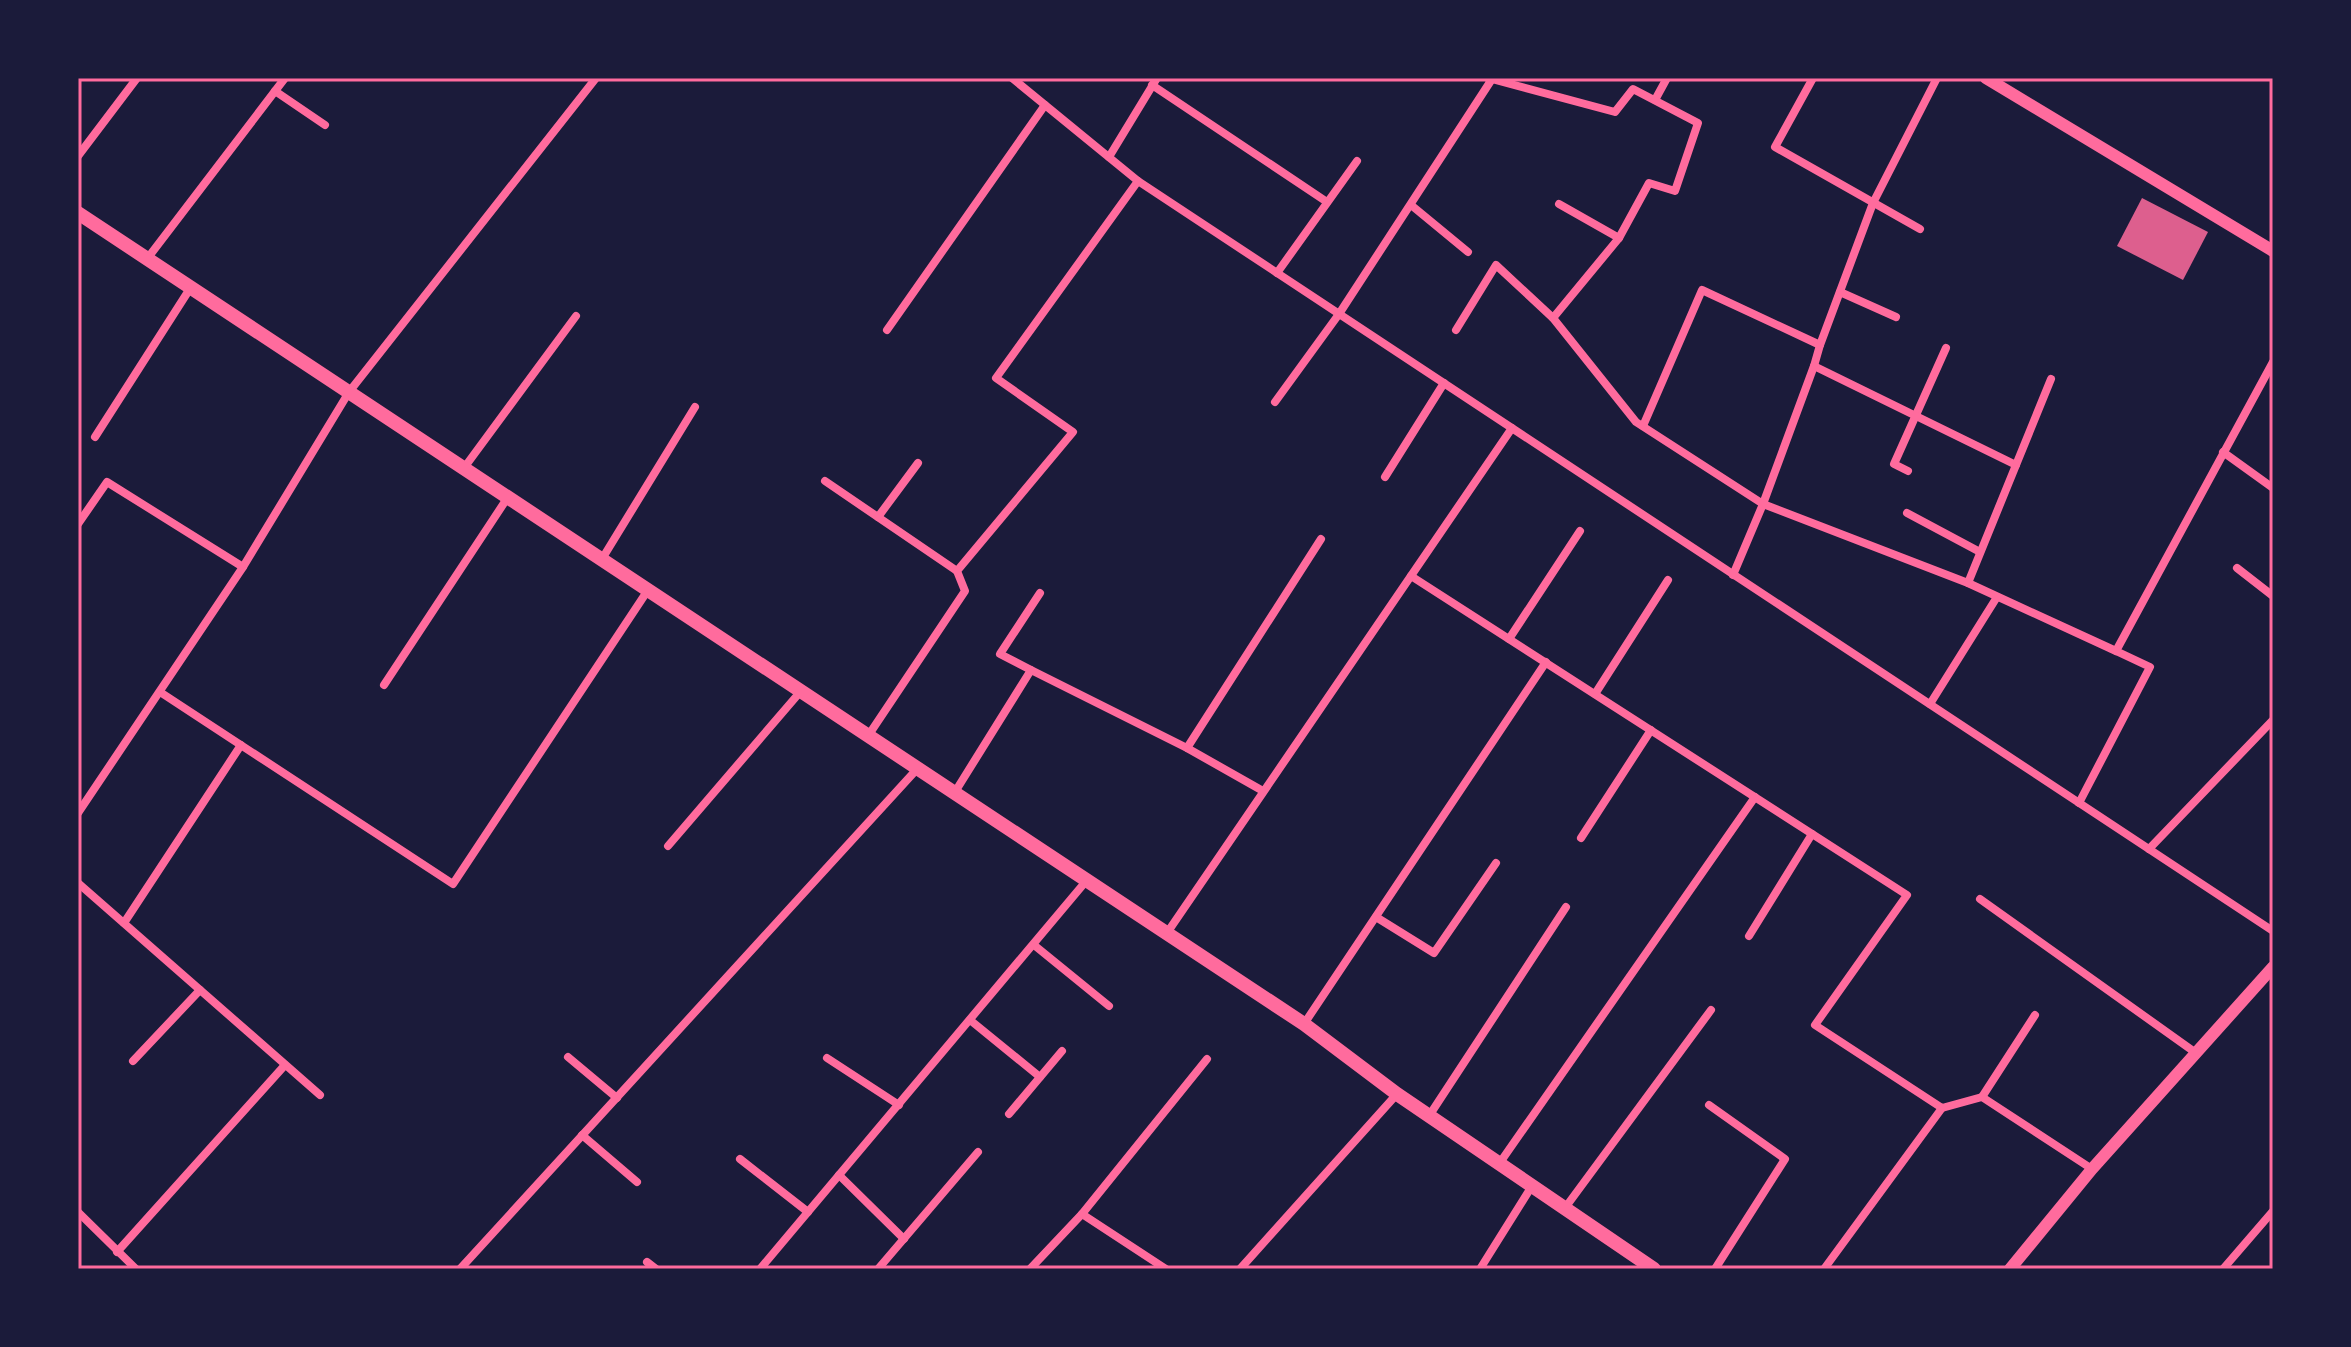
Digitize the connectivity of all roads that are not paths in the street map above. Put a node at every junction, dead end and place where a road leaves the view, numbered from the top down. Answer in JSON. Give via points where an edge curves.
{"nodes":[{"id":1,"x":137,"y":78,"type":"edge"},
{"id":2,"x":285,"y":78,"type":"edge"},
{"id":3,"x":596,"y":78,"type":"edge"},
{"id":4,"x":1012,"y":78,"type":"edge"},
{"id":5,"x":1490,"y":78,"type":"edge"},
{"id":6,"x":1667,"y":78,"type":"edge"},
{"id":7,"x":1813,"y":78,"type":"edge"},
{"id":8,"x":1937,"y":78,"type":"edge"},
{"id":9,"x":1986,"y":78,"type":"edge"},
{"id":10,"x":1155,"y":82,"type":"edge"},
{"id":11,"x":275,"y":91,"type":"junction"},
{"id":12,"x":1655,"y":100,"type":"junction"},
{"id":13,"x":1045,"y":105,"type":"junction"},
{"id":14,"x":325,"y":125,"type":"dead end"},
{"id":15,"x":78,"y":156,"type":"edge"},
{"id":16,"x":1109,"y":157,"type":"junction"},
{"id":17,"x":1357,"y":161,"type":"dead end"},
{"id":18,"x":1138,"y":181,"type":"junction"},
{"id":19,"x":1327,"y":202,"type":"junction"},
{"id":20,"x":1873,"y":203,"type":"junction"},
{"id":21,"x":1559,"y":204,"type":"dead end"},
{"id":22,"x":1411,"y":205,"type":"junction"},
{"id":23,"x":78,"y":213,"type":"edge"},
{"id":24,"x":1920,"y":229,"type":"dead end"},
{"id":25,"x":1619,"y":238,"type":"junction"},
{"id":26,"x":2273,"y":251,"type":"edge"},
{"id":27,"x":1468,"y":252,"type":"dead end"},
{"id":28,"x":147,"y":259,"type":"junction"},
{"id":29,"x":1277,"y":273,"type":"junction"},
{"id":30,"x":191,"y":287,"type":"junction"},
{"id":31,"x":1840,"y":292,"type":"junction"},
{"id":32,"x":1339,"y":314,"type":"junction"},
{"id":33,"x":576,"y":316,"type":"dead end"},
{"id":34,"x":1896,"y":317,"type":"dead end"},
{"id":35,"x":1553,"y":318,"type":"junction"},
{"id":36,"x":887,"y":330,"type":"dead end"},
{"id":37,"x":1456,"y":330,"type":"dead end"},
{"id":38,"x":1820,"y":345,"type":"junction"},
{"id":39,"x":1946,"y":348,"type":"dead end"},
{"id":40,"x":2273,"y":362,"type":"edge"},
{"id":41,"x":1814,"y":366,"type":"junction"},
{"id":42,"x":2051,"y":379,"type":"dead end"},
{"id":43,"x":1444,"y":383,"type":"junction"},
{"id":44,"x":349,"y":392,"type":"junction"},
{"id":45,"x":1275,"y":402,"type":"dead end"},
{"id":46,"x":695,"y":407,"type":"dead end"},
{"id":47,"x":1915,"y":415,"type":"junction"},
{"id":48,"x":1643,"y":426,"type":"junction"},
{"id":49,"x":1512,"y":428,"type":"junction"},
{"id":50,"x":95,"y":437,"type":"dead end"},
{"id":51,"x":2223,"y":452,"type":"junction"},
{"id":52,"x":918,"y":463,"type":"dead end"},
{"id":53,"x":2016,"y":465,"type":"junction"},
{"id":54,"x":464,"y":468,"type":"junction"},
{"id":55,"x":1908,"y":471,"type":"dead end"},
{"id":56,"x":1385,"y":477,"type":"dead end"},
{"id":57,"x":825,"y":481,"type":"dead end"},
{"id":58,"x":2273,"y":488,"type":"edge"},
{"id":59,"x":508,"y":497,"type":"junction"},
{"id":60,"x":1763,"y":504,"type":"junction"},
{"id":61,"x":1907,"y":513,"type":"dead end"},
{"id":62,"x":878,"y":517,"type":"junction"},
{"id":63,"x":78,"y":524,"type":"edge"},
{"id":64,"x":1580,"y":531,"type":"dead end"},
{"id":65,"x":1321,"y":539,"type":"dead end"},
{"id":66,"x":1980,"y":552,"type":"junction"},
{"id":67,"x":602,"y":559,"type":"junction"},
{"id":68,"x":243,"y":567,"type":"junction"},
{"id":69,"x":2237,"y":568,"type":"dead end"},
{"id":70,"x":957,"y":571,"type":"junction"},
{"id":71,"x":1733,"y":575,"type":"junction"},
{"id":72,"x":1411,"y":576,"type":"junction"},
{"id":73,"x":1668,"y":580,"type":"dead end"},
{"id":74,"x":1968,"y":583,"type":"junction"},
{"id":75,"x":648,"y":590,"type":"junction"},
{"id":76,"x":1040,"y":593,"type":"dead end"},
{"id":77,"x":2273,"y":596,"type":"edge"},
{"id":78,"x":1997,"y":597,"type":"junction"},
{"id":79,"x":1509,"y":639,"type":"junction"},
{"id":80,"x":2116,"y":651,"type":"junction"},
{"id":81,"x":1546,"y":662,"type":"junction"},
{"id":82,"x":1031,"y":670,"type":"junction"},
{"id":83,"x":384,"y":685,"type":"dead end"},
{"id":84,"x":801,"y":691,"type":"junction"},
{"id":85,"x":160,"y":692,"type":"junction"},
{"id":86,"x":1595,"y":694,"type":"junction"},
{"id":87,"x":1930,"y":704,"type":"junction"},
{"id":88,"x":2273,"y":720,"type":"edge"},
{"id":89,"x":1651,"y":730,"type":"junction"},
{"id":90,"x":868,"y":736,"type":"junction"},
{"id":91,"x":241,"y":745,"type":"junction"},
{"id":92,"x":1187,"y":748,"type":"junction"},
{"id":93,"x":918,"y":768,"type":"junction"},
{"id":94,"x":1263,"y":791,"type":"junction"},
{"id":95,"x":955,"y":792,"type":"junction"},
{"id":96,"x":1755,"y":797,"type":"junction"},
{"id":97,"x":2079,"y":803,"type":"junction"},
{"id":98,"x":78,"y":813,"type":"edge"},
{"id":99,"x":1812,"y":834,"type":"junction"},
{"id":100,"x":1581,"y":838,"type":"dead end"},
{"id":101,"x":668,"y":846,"type":"dead end"},
{"id":102,"x":2149,"y":849,"type":"junction"},
{"id":103,"x":1496,"y":863,"type":"dead end"},
{"id":104,"x":1087,"y":880,"type":"junction"},
{"id":105,"x":78,"y":883,"type":"edge"},
{"id":106,"x":1980,"y":899,"type":"dead end"},
{"id":107,"x":1566,"y":907,"type":"dead end"},
{"id":108,"x":1376,"y":917,"type":"junction"},
{"id":109,"x":124,"y":923,"type":"junction"},
{"id":110,"x":2273,"y":931,"type":"edge"},
{"id":111,"x":1167,"y":933,"type":"junction"},
{"id":112,"x":1749,"y":936,"type":"dead end"},
{"id":113,"x":1034,"y":945,"type":"junction"},
{"id":114,"x":2273,"y":967,"type":"edge"},
{"id":115,"x":200,"y":990,"type":"junction"},
{"id":116,"x":1109,"y":1006,"type":"dead end"},
{"id":117,"x":1711,"y":1010,"type":"dead end"},
{"id":118,"x":2035,"y":1015,"type":"dead end"},
{"id":119,"x":970,"y":1020,"type":"junction"},
{"id":120,"x":1304,"y":1024,"type":"junction"},
{"id":121,"x":1062,"y":1051,"type":"dead end"},
{"id":122,"x":2196,"y":1053,"type":"junction"},
{"id":123,"x":568,"y":1057,"type":"dead end"},
{"id":124,"x":827,"y":1058,"type":"dead end"},
{"id":125,"x":1207,"y":1059,"type":"dead end"},
{"id":126,"x":133,"y":1061,"type":"dead end"},
{"id":127,"x":285,"y":1065,"type":"junction"},
{"id":128,"x":1040,"y":1077,"type":"junction"},
{"id":129,"x":1397,"y":1094,"type":"junction"},
{"id":130,"x":320,"y":1095,"type":"dead end"},
{"id":131,"x":1982,"y":1097,"type":"junction"},
{"id":132,"x":617,"y":1098,"type":"junction"},
{"id":133,"x":899,"y":1105,"type":"junction"},
{"id":134,"x":1709,"y":1105,"type":"dead end"},
{"id":135,"x":1942,"y":1108,"type":"junction"},
{"id":136,"x":1009,"y":1114,"type":"dead end"},
{"id":137,"x":1429,"y":1116,"type":"junction"},
{"id":138,"x":582,"y":1135,"type":"junction"},
{"id":139,"x":978,"y":1152,"type":"dead end"},
{"id":140,"x":740,"y":1159,"type":"dead end"},
{"id":141,"x":1499,"y":1164,"type":"junction"},
{"id":142,"x":2092,"y":1169,"type":"junction"},
{"id":143,"x":839,"y":1175,"type":"junction"},
{"id":144,"x":637,"y":1182,"type":"dead end"},
{"id":145,"x":1532,"y":1186,"type":"junction"},
{"id":146,"x":1565,"y":1208,"type":"junction"},
{"id":147,"x":2273,"y":1211,"type":"edge"},
{"id":148,"x":78,"y":1212,"type":"edge"},
{"id":149,"x":808,"y":1212,"type":"junction"},
{"id":150,"x":1082,"y":1214,"type":"junction"},
{"id":151,"x":904,"y":1239,"type":"junction"},
{"id":152,"x":117,"y":1252,"type":"junction"},
{"id":153,"x":647,"y":1262,"type":"dead end"},
{"id":154,"x":136,"y":1269,"type":"edge"},
{"id":155,"x":460,"y":1269,"type":"edge"},
{"id":156,"x":656,"y":1269,"type":"edge"},
{"id":157,"x":760,"y":1269,"type":"edge"},
{"id":158,"x":878,"y":1269,"type":"edge"},
{"id":159,"x":1030,"y":1269,"type":"edge"},
{"id":160,"x":1166,"y":1269,"type":"edge"},
{"id":161,"x":1240,"y":1269,"type":"edge"},
{"id":162,"x":1480,"y":1269,"type":"edge"},
{"id":163,"x":1654,"y":1269,"type":"edge"},
{"id":164,"x":1715,"y":1269,"type":"edge"},
{"id":165,"x":1824,"y":1269,"type":"edge"},
{"id":166,"x":2010,"y":1269,"type":"edge"},
{"id":167,"x":2223,"y":1269,"type":"edge"}],
"edges":[{"from":1,"to":15,"type":"street"},
{"from":2,"to":11,"type":"street"},
{"from":3,"to":44,"type":"street"},
{"from":4,"to":13,"type":"street"},
{"from":5,"to":12,"type":"street","via":[[1615,112],[1633,89]]},
{"from":5,"to":22,"type":"street"},
{"from":6,"to":12,"type":"street"},
{"from":7,"to":20,"type":"street","via":[[1775,147]]},
{"from":8,"to":20,"type":"street"},
{"from":9,"to":26,"type":"street"},
{"from":10,"to":16,"type":"street"},
{"from":10,"to":19,"type":"street"},
{"from":11,"to":14,"type":"street"},
{"from":11,"to":28,"type":"street"},
{"from":12,"to":25,"type":"street","via":[[1698,123],[1675,191],[1649,183]]},
{"from":13,"to":16,"type":"street"},
{"from":13,"to":36,"type":"street"},
{"from":16,"to":18,"type":"street"},
{"from":17,"to":19,"type":"street"},
{"from":18,"to":29,"type":"street"},
{"from":18,"to":70,"type":"street","via":[[996,378],[1073,432]]},
{"from":19,"to":29,"type":"street"},
{"from":20,"to":24,"type":"street"},
{"from":20,"to":31,"type":"street"},
{"from":21,"to":25,"type":"street"},
{"from":22,"to":27,"type":"street"},
{"from":22,"to":32,"type":"street"},
{"from":23,"to":28,"type":"main road"},
{"from":25,"to":35,"type":"street"},
{"from":28,"to":30,"type":"main road"},
{"from":29,"to":32,"type":"street"},
{"from":30,"to":44,"type":"main road"},
{"from":30,"to":50,"type":"street"},
{"from":31,"to":34,"type":"street"},
{"from":31,"to":38,"type":"street"},
{"from":32,"to":43,"type":"street"},
{"from":32,"to":45,"type":"street"},
{"from":33,"to":54,"type":"street"},
{"from":35,"to":37,"type":"street","via":[[1496,265]]},
{"from":35,"to":48,"type":"street"},
{"from":38,"to":41,"type":"street"},
{"from":38,"to":48,"type":"street","via":[[1702,290]]},
{"from":39,"to":47,"type":"street"},
{"from":40,"to":51,"type":"street"},
{"from":41,"to":47,"type":"street"},
{"from":41,"to":60,"type":"street"},
{"from":42,"to":53,"type":"street"},
{"from":43,"to":49,"type":"street"},
{"from":43,"to":56,"type":"street"},
{"from":44,"to":54,"type":"main road"},
{"from":44,"to":68,"type":"street"},
{"from":46,"to":67,"type":"street"},
{"from":47,"to":53,"type":"street"},
{"from":47,"to":55,"type":"street","via":[[1894,464]]},
{"from":48,"to":60,"type":"street"},
{"from":49,"to":71,"type":"street"},
{"from":49,"to":72,"type":"street"},
{"from":51,"to":58,"type":"street"},
{"from":51,"to":80,"type":"street"},
{"from":52,"to":62,"type":"street"},
{"from":53,"to":66,"type":"street"},
{"from":54,"to":59,"type":"main road"},
{"from":57,"to":62,"type":"street"},
{"from":59,"to":67,"type":"main road"},
{"from":59,"to":83,"type":"street"},
{"from":60,"to":71,"type":"street"},
{"from":60,"to":74,"type":"street"},
{"from":61,"to":66,"type":"street"},
{"from":62,"to":70,"type":"street"},
{"from":63,"to":68,"type":"street","via":[[107,482]]},
{"from":64,"to":79,"type":"street"},
{"from":65,"to":92,"type":"street"},
{"from":66,"to":74,"type":"street"},
{"from":67,"to":75,"type":"main road"},
{"from":68,"to":85,"type":"street"},
{"from":69,"to":77,"type":"street"},
{"from":70,"to":90,"type":"street","via":[[965,591]]},
{"from":71,"to":87,"type":"street"},
{"from":72,"to":79,"type":"street"},
{"from":72,"to":94,"type":"street"},
{"from":73,"to":86,"type":"street"},
{"from":74,"to":78,"type":"street"},
{"from":75,"to":84,"type":"main road"},
{"from":75,"to":91,"type":"street","via":[[453,884]]},
{"from":76,"to":82,"type":"street","via":[[1000,654]]},
{"from":78,"to":80,"type":"street"},
{"from":78,"to":87,"type":"street"},
{"from":79,"to":81,"type":"street"},
{"from":80,"to":97,"type":"street","via":[[2150,667]]},
{"from":81,"to":86,"type":"street"},
{"from":81,"to":108,"type":"street"},
{"from":82,"to":92,"type":"street"},
{"from":82,"to":95,"type":"street"},
{"from":84,"to":90,"type":"main road"},
{"from":84,"to":101,"type":"street"},
{"from":85,"to":91,"type":"street"},
{"from":85,"to":98,"type":"street"},
{"from":86,"to":89,"type":"street"},
{"from":87,"to":97,"type":"street"},
{"from":88,"to":102,"type":"street"},
{"from":89,"to":96,"type":"street"},
{"from":89,"to":100,"type":"street"},
{"from":90,"to":93,"type":"main road"},
{"from":91,"to":109,"type":"street"},
{"from":92,"to":94,"type":"street"},
{"from":93,"to":95,"type":"main road"},
{"from":93,"to":132,"type":"street"},
{"from":94,"to":111,"type":"street"},
{"from":95,"to":104,"type":"main road"},
{"from":96,"to":99,"type":"street"},
{"from":96,"to":141,"type":"street"},
{"from":97,"to":102,"type":"street"},
{"from":99,"to":112,"type":"street"},
{"from":99,"to":135,"type":"street","via":[[1907,895],[1815,1025]]},
{"from":102,"to":110,"type":"street"},
{"from":103,"to":108,"type":"street","via":[[1434,953]]},
{"from":104,"to":111,"type":"main road"},
{"from":104,"to":113,"type":"street"},
{"from":105,"to":109,"type":"street"},
{"from":106,"to":122,"type":"street"},
{"from":107,"to":137,"type":"street"},
{"from":108,"to":120,"type":"street"},
{"from":109,"to":115,"type":"street"},
{"from":111,"to":120,"type":"main road"},
{"from":113,"to":116,"type":"street"},
{"from":113,"to":119,"type":"street"},
{"from":114,"to":122,"type":"street"},
{"from":115,"to":126,"type":"street"},
{"from":115,"to":127,"type":"street"},
{"from":117,"to":146,"type":"street"},
{"from":118,"to":131,"type":"street"},
{"from":119,"to":128,"type":"street"},
{"from":119,"to":133,"type":"street"},
{"from":120,"to":129,"type":"main road"},
{"from":121,"to":128,"type":"street"},
{"from":122,"to":142,"type":"street"},
{"from":123,"to":132,"type":"street"},
{"from":124,"to":133,"type":"street"},
{"from":125,"to":150,"type":"street"},
{"from":127,"to":130,"type":"street"},
{"from":127,"to":152,"type":"street"},
{"from":128,"to":136,"type":"street"},
{"from":129,"to":137,"type":"main road"},
{"from":129,"to":161,"type":"street"},
{"from":131,"to":135,"type":"street"},
{"from":131,"to":142,"type":"street"},
{"from":132,"to":138,"type":"street"},
{"from":133,"to":143,"type":"street"},
{"from":134,"to":164,"type":"street","via":[[1785,1159]]},
{"from":135,"to":165,"type":"street"},
{"from":137,"to":141,"type":"main road"},
{"from":138,"to":144,"type":"street"},
{"from":138,"to":155,"type":"street"},
{"from":139,"to":151,"type":"street"},
{"from":140,"to":149,"type":"street"},
{"from":141,"to":145,"type":"main road"},
{"from":142,"to":166,"type":"street"},
{"from":143,"to":149,"type":"street"},
{"from":143,"to":151,"type":"street"},
{"from":145,"to":146,"type":"main road"},
{"from":145,"to":162,"type":"street"},
{"from":146,"to":163,"type":"main road"},
{"from":147,"to":167,"type":"street"},
{"from":148,"to":152,"type":"street"},
{"from":149,"to":157,"type":"street"},
{"from":150,"to":159,"type":"street"},
{"from":150,"to":160,"type":"street"},
{"from":151,"to":158,"type":"street"},
{"from":152,"to":154,"type":"street"},
{"from":153,"to":156,"type":"street"}]}
